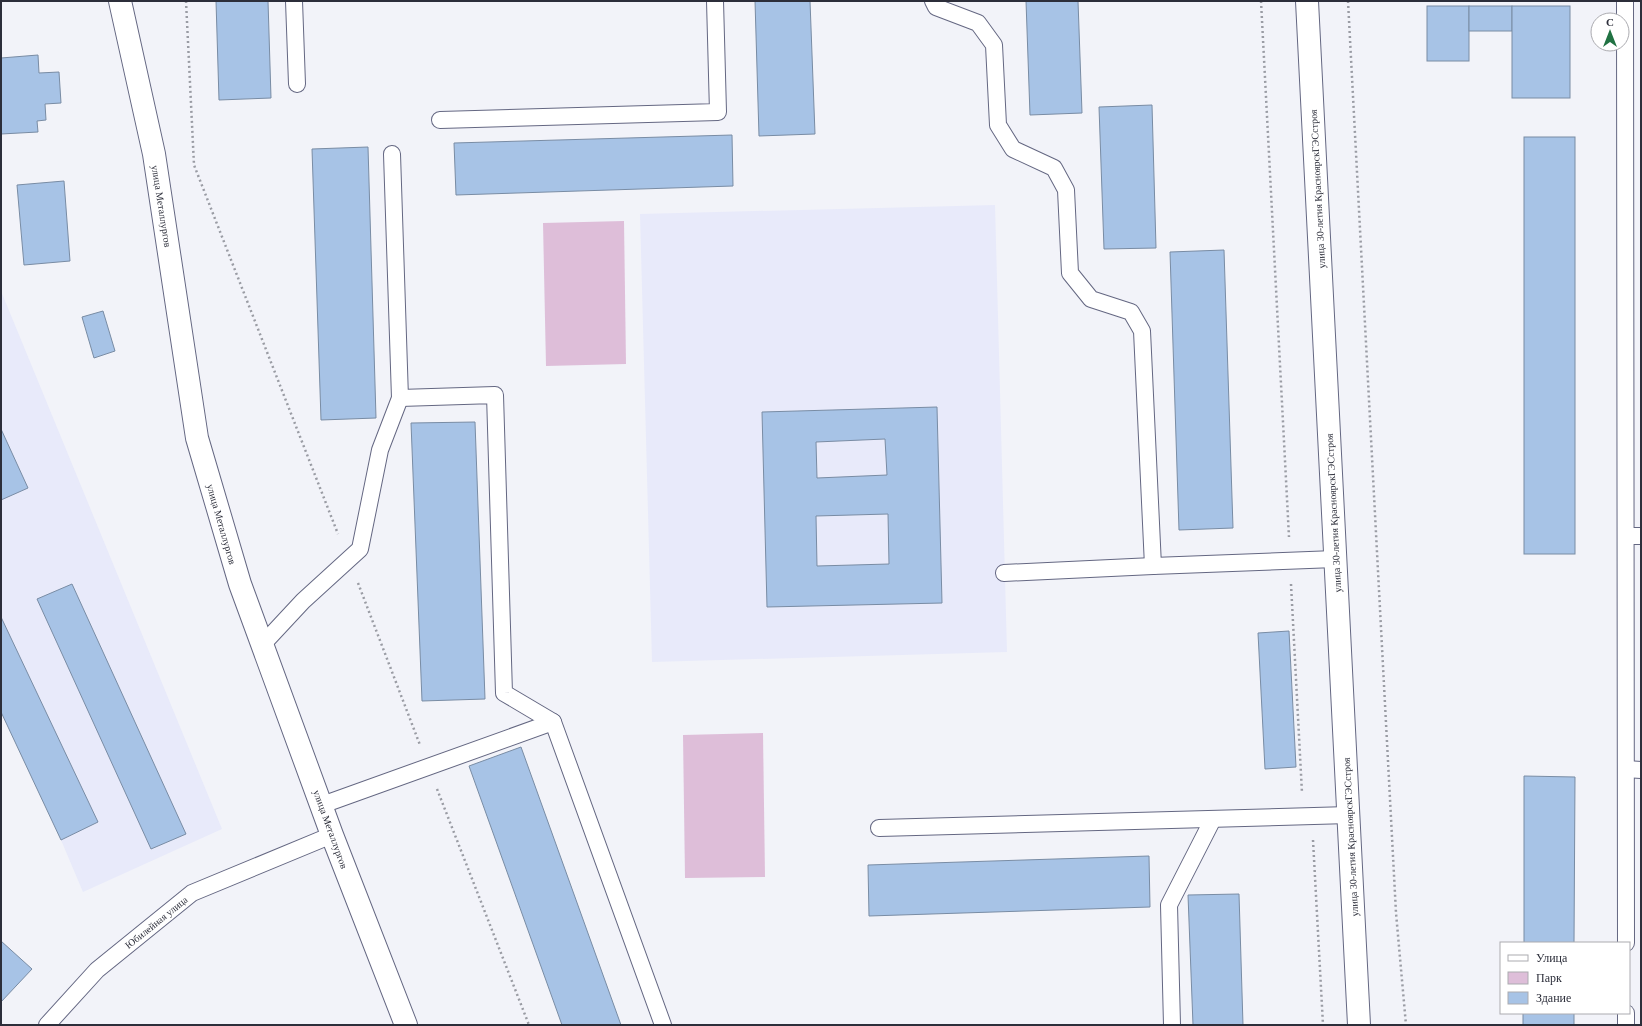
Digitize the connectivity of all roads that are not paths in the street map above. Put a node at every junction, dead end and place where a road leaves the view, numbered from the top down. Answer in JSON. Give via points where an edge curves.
{"nodes":[{"id":1,"x":120,"y":1,"type":"edge"},
{"id":2,"x":294,"y":1,"type":"edge"},
{"id":3,"x":715,"y":1,"type":"edge"},
{"id":4,"x":933,"y":1,"type":"edge"},
{"id":5,"x":1307,"y":1,"type":"edge"},
{"id":6,"x":1625,"y":1,"type":"edge"},
{"id":7,"x":297,"y":84,"type":"dead end"},
{"id":8,"x":440,"y":120,"type":"dead end"},
{"id":9,"x":392,"y":154,"type":"dead end"},
{"id":10,"x":400,"y":398,"type":"junction"},
{"id":11,"x":1633,"y":536,"type":"edge"},
{"id":12,"x":1335,"y":559,"type":"junction"},
{"id":13,"x":1154,"y":566,"type":"junction"},
{"id":14,"x":1004,"y":574,"type":"dead end"},
{"id":15,"x":262,"y":645,"type":"junction"},
{"id":16,"x":553,"y":722,"type":"junction"},
{"id":17,"x":1633,"y":769,"type":"edge"},
{"id":18,"x":322,"y":805,"type":"junction"},
{"id":19,"x":1349,"y":815,"type":"junction"},
{"id":20,"x":1213,"y":819,"type":"junction"},
{"id":21,"x":879,"y":828,"type":"dead end"},
{"id":22,"x":332,"y":835,"type":"junction"},
{"id":23,"x":1626,"y":942,"type":"edge"},
{"id":24,"x":1626,"y":1014,"type":"edge"},
{"id":25,"x":47,"y":1025,"type":"edge"},
{"id":26,"x":406,"y":1025,"type":"edge"},
{"id":27,"x":663,"y":1025,"type":"edge"},
{"id":28,"x":1172,"y":1025,"type":"edge"},
{"id":29,"x":1359,"y":1025,"type":"edge"},
{"id":30,"x":1626,"y":1025,"type":"edge"}],
"edges":[{"from":1,"to":15,"type":"street","name":"улица Металлургов","via":[[154,154],[197,438],[240,584]]},
{"from":2,"to":7,"type":"lane"},
{"from":3,"to":8,"type":"lane","via":[[718,112]]},
{"from":4,"to":13,"type":"lane","via":[[936,7],[978,23],[994,44],[998,125],[1013,149],[1054,168],[1066,190],[1070,273],[1091,299],[1131,312],[1142,331]]},
{"from":5,"to":12,"type":"street","name":"улица 30-летия КрасноярскГЭСстроя"},
{"from":6,"to":11,"type":"lane"},
{"from":9,"to":10,"type":"lane"},
{"from":10,"to":15,"type":"lane","via":[[380,450],[360,549],[303,601]]},
{"from":10,"to":16,"type":"lane","via":[[495,395],[504,692]]},
{"from":11,"to":17,"type":"lane"},
{"from":12,"to":13,"type":"lane"},
{"from":12,"to":19,"type":"street","name":"улица 30-летия КрасноярскГЭСстроя"},
{"from":13,"to":14,"type":"lane"},
{"from":15,"to":18,"type":"street","name":"улица Металлургов"},
{"from":16,"to":18,"type":"lane"},
{"from":16,"to":27,"type":"lane"},
{"from":17,"to":23,"type":"lane"},
{"from":18,"to":22,"type":"street","name":"улица Металлургов"},
{"from":19,"to":20,"type":"lane"},
{"from":19,"to":29,"type":"street","name":"улица 30-летия КрасноярскГЭСстроя"},
{"from":20,"to":21,"type":"lane"},
{"from":20,"to":28,"type":"lane","via":[[1169,904]]},
{"from":22,"to":25,"type":"lane","name":"Юбилейная улица","via":[[192,893],[97,970]]},
{"from":22,"to":26,"type":"street","name":"улица Металлургов"},
{"from":24,"to":30,"type":"lane"}]}
